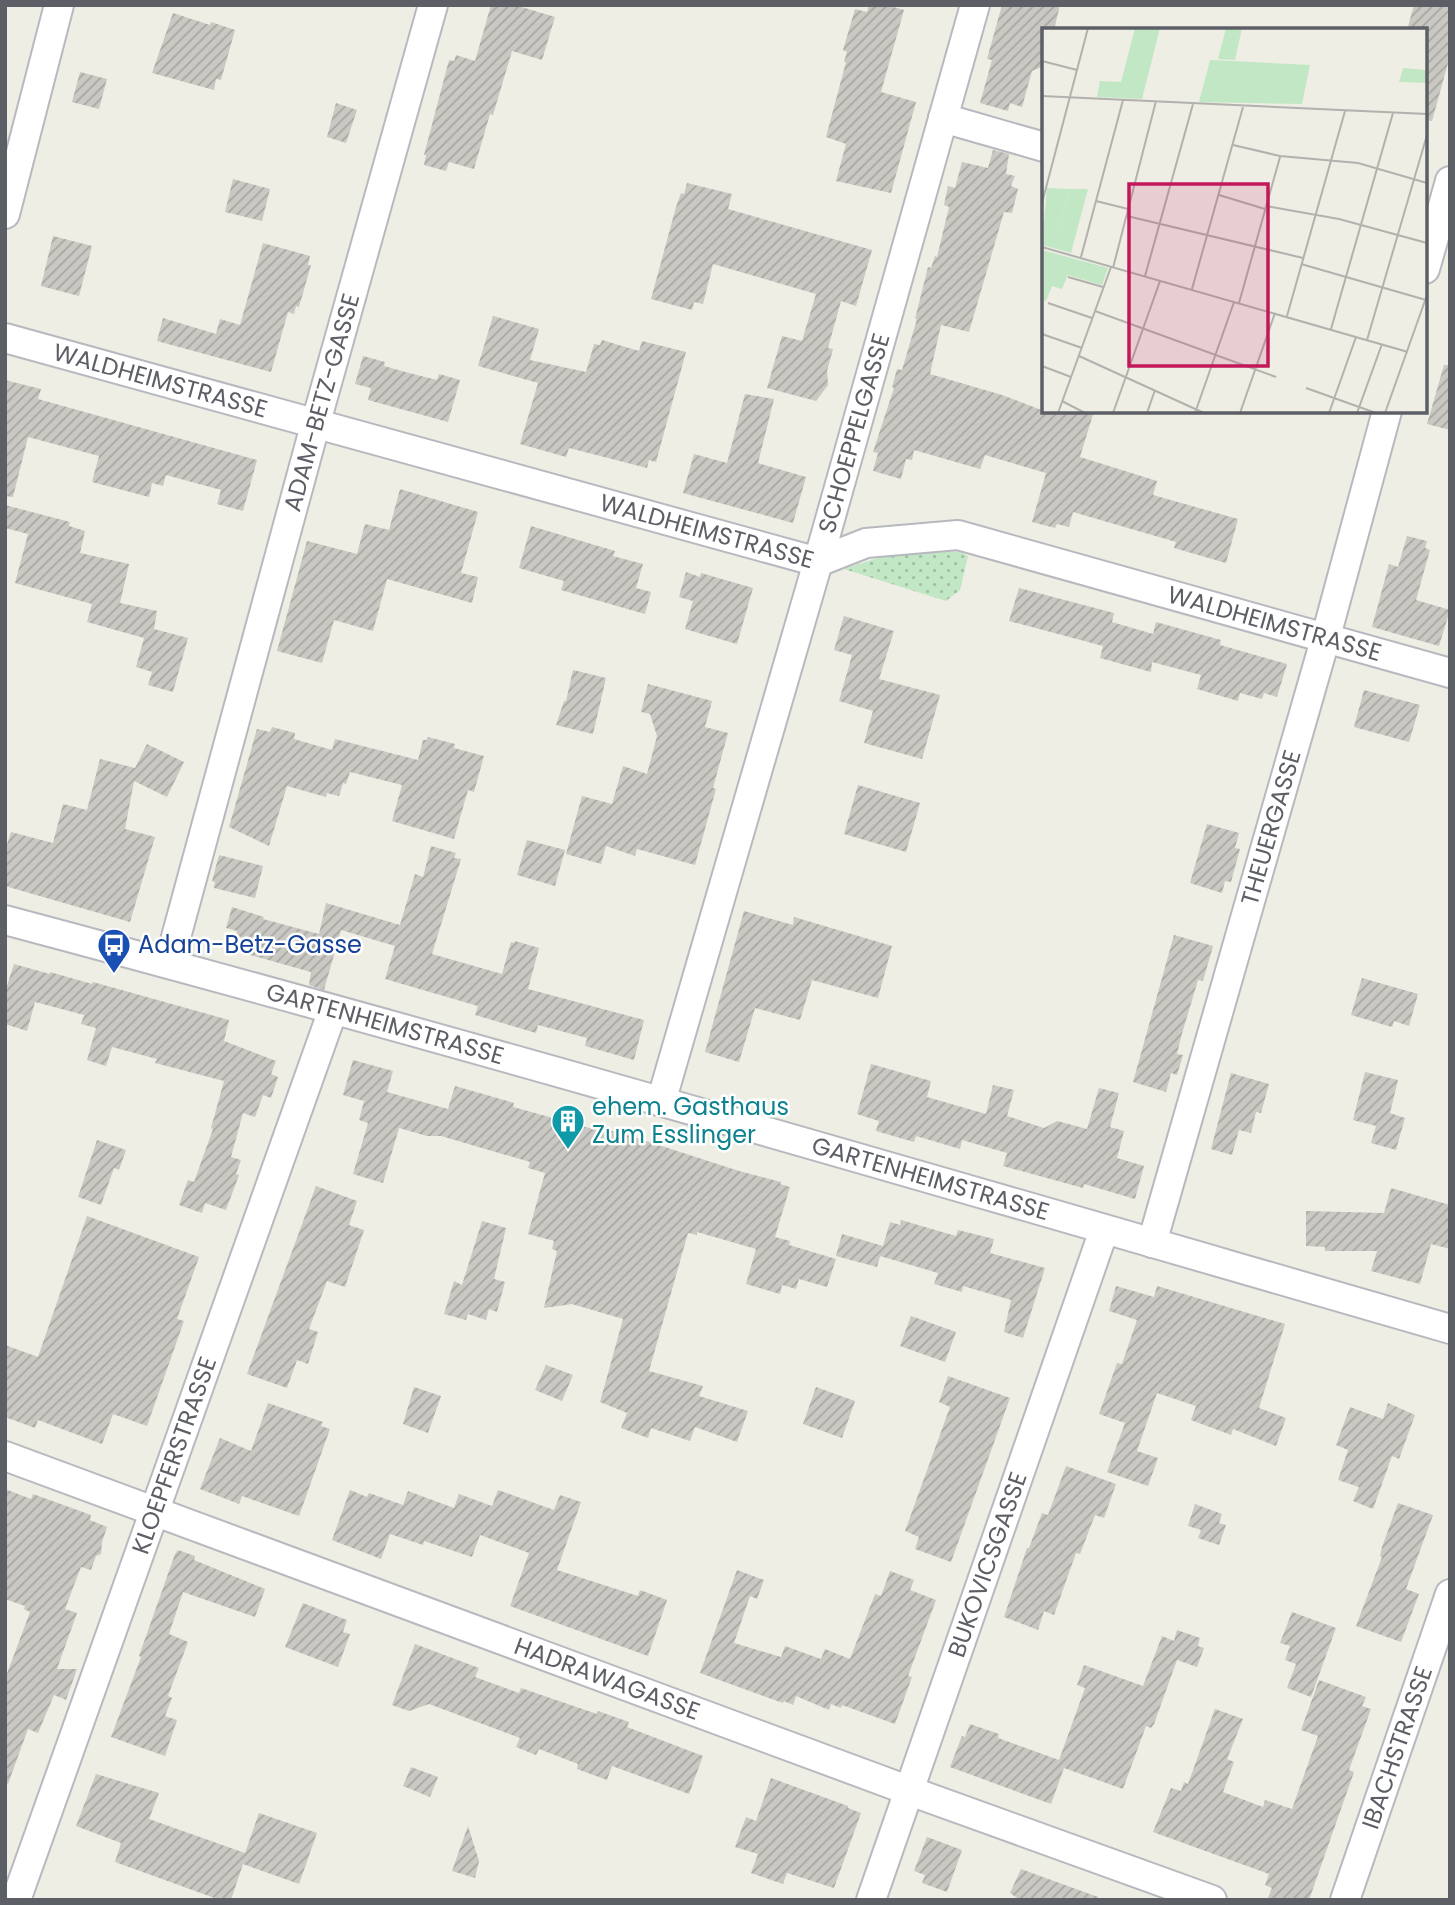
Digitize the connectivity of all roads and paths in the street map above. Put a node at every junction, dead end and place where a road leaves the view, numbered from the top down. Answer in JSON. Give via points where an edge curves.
{"nodes":[{"id":1,"x":59,"y":5,"type":"edge"},
{"id":2,"x":433,"y":5,"type":"edge"},
{"id":3,"x":975,"y":5,"type":"edge"},
{"id":4,"x":943,"y":118,"type":"junction"},
{"id":5,"x":1042,"y":146,"type":"edge"},
{"id":6,"x":1450,"y":181,"type":"edge"},
{"id":7,"x":5,"y":214,"type":"edge"},
{"id":8,"x":1443,"y":231,"type":"edge"},
{"id":9,"x":1427,"y":260,"type":"edge"},
{"id":10,"x":5,"y":338,"type":"edge"},
{"id":11,"x":1386,"y":413,"type":"edge"},
{"id":12,"x":316,"y":422,"type":"junction"},
{"id":13,"x":818,"y":562,"type":"junction"},
{"id":14,"x":1325,"y":640,"type":"junction"},
{"id":15,"x":1450,"y":673,"type":"edge"},
{"id":16,"x":5,"y":920,"type":"edge"},
{"id":17,"x":169,"y":963,"type":"junction"},
{"id":18,"x":333,"y":1010,"type":"junction"},
{"id":19,"x":661,"y":1102,"type":"junction"},
{"id":20,"x":1104,"y":1230,"type":"junction"},
{"id":21,"x":1152,"y":1243,"type":"junction"},
{"id":22,"x":1450,"y":1329,"type":"edge"},
{"id":23,"x":5,"y":1456,"type":"edge"},
{"id":24,"x":156,"y":1511,"type":"junction"},
{"id":25,"x":1450,"y":1594,"type":"edge"},
{"id":26,"x":910,"y":1791,"type":"junction"},
{"id":27,"x":16,"y":1900,"type":"edge"},
{"id":28,"x":871,"y":1900,"type":"edge"},
{"id":29,"x":1212,"y":1900,"type":"edge"},
{"id":30,"x":1345,"y":1900,"type":"edge"}],
"edges":[{"from":1,"to":7,"type":"street"},
{"from":2,"to":12,"type":"street","name":"ADAM-BETZ-GASSE"},
{"from":3,"to":4,"type":"street","name":"SCHOEPPELGASSE"},
{"from":4,"to":5,"type":"street"},
{"from":4,"to":13,"type":"street","name":"SCHOEPPELGASSE"},
{"from":6,"to":8,"type":"street"},
{"from":8,"to":9,"type":"street"},
{"from":10,"to":12,"type":"street","name":"WALDHEIMSTRASSE"},
{"from":11,"to":14,"type":"street","name":"THEUERGASSE"},
{"from":12,"to":13,"type":"street","name":"WALDHEIMSTRASSE"},
{"from":12,"to":17,"type":"street","name":"ADAM-BETZ-GASSE"},
{"from":13,"to":14,"type":"street","name":"WALDHEIMSTRASSE","via":[[866,543],[958,535]]},
{"from":13,"to":19,"type":"street","name":"SCHOEPPELGASSE"},
{"from":14,"to":15,"type":"street","name":"WALDHEIMSTRASSE"},
{"from":14,"to":21,"type":"street","name":"THEUERGASSE"},
{"from":16,"to":17,"type":"street","name":"GARTENHEIMSTRASSE"},
{"from":17,"to":18,"type":"street","name":"GARTENHEIMSTRASSE"},
{"from":18,"to":19,"type":"street","name":"GARTENHEIMSTRASSE"},
{"from":18,"to":24,"type":"street","name":"KLOEPFERSTRASSE"},
{"from":19,"to":20,"type":"street","name":"GARTENHEIMSTRASSE"},
{"from":20,"to":21,"type":"street","name":"GARTENHEIMSTRASSE"},
{"from":20,"to":26,"type":"street","name":"BUKOVICSGASSE"},
{"from":21,"to":22,"type":"street","name":"GARTENHEIMSTRASSE"},
{"from":23,"to":24,"type":"street","name":"HADRAWAGASSE"},
{"from":24,"to":26,"type":"street","name":"HADRAWAGASSE"},
{"from":24,"to":27,"type":"street","name":"KLOEPFERSTRASSE"},
{"from":25,"to":30,"type":"street","name":"IBACHSTRASSE"},
{"from":26,"to":28,"type":"street","name":"BUKOVICSGASSE"},
{"from":26,"to":29,"type":"street","name":"HADRAWAGASSE"}]}
